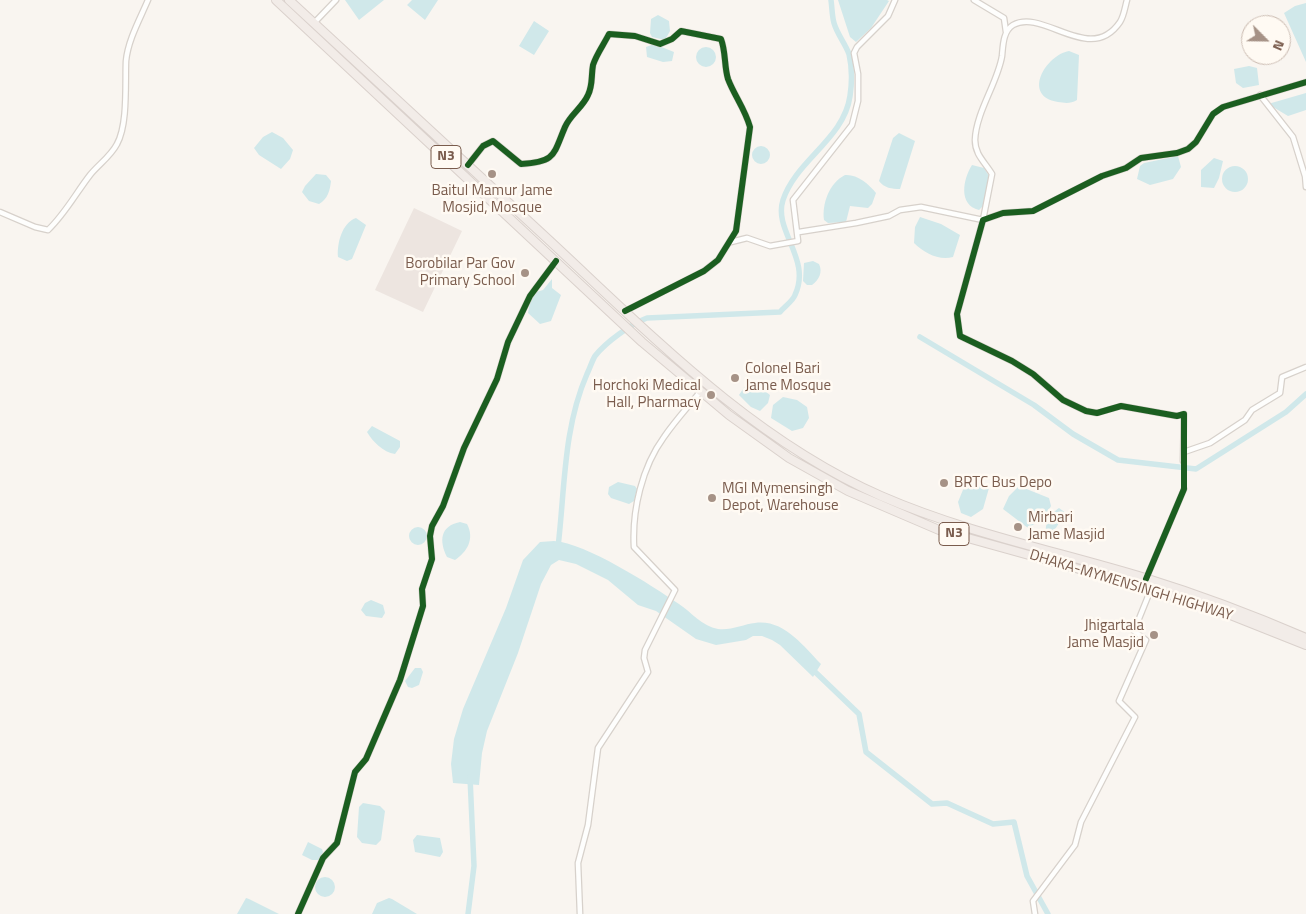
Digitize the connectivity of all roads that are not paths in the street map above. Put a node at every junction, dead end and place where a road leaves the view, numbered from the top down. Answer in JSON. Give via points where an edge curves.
{"nodes":[{"id":1,"x":148,"y":0,"type":"edge"},
{"id":2,"x":276,"y":0,"type":"edge"},
{"id":3,"x":289,"y":0,"type":"edge"},
{"id":4,"x":336,"y":0,"type":"edge"},
{"id":5,"x":895,"y":0,"type":"edge"},
{"id":6,"x":974,"y":0,"type":"edge"},
{"id":7,"x":1128,"y":0,"type":"edge"},
{"id":8,"x":314,"y":23,"type":"junction"},
{"id":9,"x":1006,"y":32,"type":"junction"},
{"id":10,"x":1306,"y":82,"type":"edge"},
{"id":11,"x":1260,"y":95,"type":"junction"},
{"id":12,"x":468,"y":165,"type":"junction"},
{"id":13,"x":1305,"y":176,"type":"edge"},
{"id":14,"x":1306,"y":186,"type":"edge"},
{"id":15,"x":0,"y":212,"type":"edge"},
{"id":16,"x":983,"y":220,"type":"junction"},
{"id":17,"x":798,"y":232,"type":"junction"},
{"id":18,"x":730,"y":242,"type":"junction"},
{"id":19,"x":556,"y":262,"type":"junction"},
{"id":20,"x":625,"y":311,"type":"junction"},
{"id":21,"x":1306,"y":367,"type":"edge"},
{"id":22,"x":700,"y":392,"type":"junction"},
{"id":23,"x":1184,"y":452,"type":"junction"},
{"id":24,"x":1183,"y":461,"type":"tunnel mouth"},
{"id":25,"x":1184,"y":489,"type":"tunnel mouth"},
{"id":26,"x":1146,"y":579,"type":"junction"},
{"id":27,"x":1151,"y":589,"type":"junction"},
{"id":28,"x":1306,"y":638,"type":"edge"},
{"id":29,"x":1306,"y":645,"type":"edge"},
{"id":30,"x":298,"y":914,"type":"edge"},
{"id":31,"x":580,"y":914,"type":"edge"},
{"id":32,"x":1035,"y":914,"type":"edge"}],
"edges":[{"from":1,"to":15,"type":"street","via":[[126,61],[123,123],[118,144],[90,174],[48,230]]},
{"from":2,"to":19,"type":"highway","name":"DHAKA-MYMENSINGH HIGHWAY","number":"N3"},
{"from":3,"to":8,"type":"highway","name":"DHAKA-MYMENSINGH HIGHWAY","number":"N3"},
{"from":4,"to":8,"type":"street"},
{"from":5,"to":17,"type":"street","via":[[888,16],[854,53],[858,102],[852,125],[793,200]]},
{"from":6,"to":9,"type":"street","via":[[1004,18]]},
{"from":7,"to":9,"type":"street","via":[[1121,21],[1104,36],[1080,38],[1024,23],[1012,26]]},
{"from":8,"to":12,"type":"highway","name":"DHAKA-MYMENSINGH HIGHWAY","number":"N3"},
{"from":9,"to":16,"type":"street","via":[[1001,61],[989,88],[975,139],[978,156],[992,174]]},
{"from":10,"to":11,"type":"street"},
{"from":11,"to":13,"type":"street","via":[[1293,137]]},
{"from":11,"to":16,"type":"street","via":[[1223,107],[1213,114],[1188,149],[1141,158],[1033,211],[1003,213]]},
{"from":12,"to":18,"type":"street","via":[[483,146],[493,141],[521,164],[542,163],[552,156],[566,126],[589,94],[593,66],[609,34],[635,36],[660,44],[681,31],[721,39],[726,52],[728,78],[750,127],[736,231]]},
{"from":12,"to":20,"type":"highway","name":"DHAKA-MYMENSINGH HIGHWAY","number":"N3"},
{"from":13,"to":14,"type":"street"},
{"from":16,"to":17,"type":"street","via":[[921,207],[900,210],[873,220]]},
{"from":16,"to":23,"type":"street","via":[[957,314],[960,336],[1012,361],[1063,400],[1086,411],[1098,414],[1121,406],[1177,416],[1184,414]]},
{"from":17,"to":18,"type":"street","via":[[798,242],[770,246],[747,238]]},
{"from":18,"to":20,"type":"street","via":[[718,260],[704,271]]},
{"from":19,"to":22,"type":"highway","name":"DHAKA-MYMENSINGH HIGHWAY","number":"N3"},
{"from":19,"to":30,"type":"street","via":[[530,296],[508,342],[497,379],[432,526],[432,558],[422,589],[423,606],[400,680],[366,759],[355,772],[337,843],[323,858]]},
{"from":20,"to":26,"type":"highway","name":"DHAKA-MYMENSINGH HIGHWAY","number":"N3","via":[[771,434],[825,468],[880,496],[941,519]]},
{"from":21,"to":23,"type":"street","via":[[1282,377],[1280,393],[1252,410],[1245,420],[1210,443]]},
{"from":22,"to":27,"type":"highway","name":"DHAKA-MYMENSINGH HIGHWAY","number":"N3","via":[[790,458],[848,491],[895,512],[939,530]]},
{"from":22,"to":31,"type":"street","via":[[667,432],[653,455],[641,491],[633,529],[634,547],[670,584],[674,590],[673,597],[645,650],[648,672],[598,748],[588,825],[578,863]]},
{"from":23,"to":24,"type":"street"},
{"from":25,"to":26,"type":"street"},
{"from":26,"to":28,"type":"highway","name":"DHAKA-MYMENSINGH HIGHWAY","number":"N3","via":[[1251,614]]},
{"from":27,"to":29,"type":"highway","name":"DHAKA-MYMENSINGH HIGHWAY","number":"N3","via":[[1218,610]]},
{"from":27,"to":32,"type":"street","via":[[1134,631],[1146,640],[1119,701],[1135,717],[1081,822],[1075,845],[1033,901]]}]}
